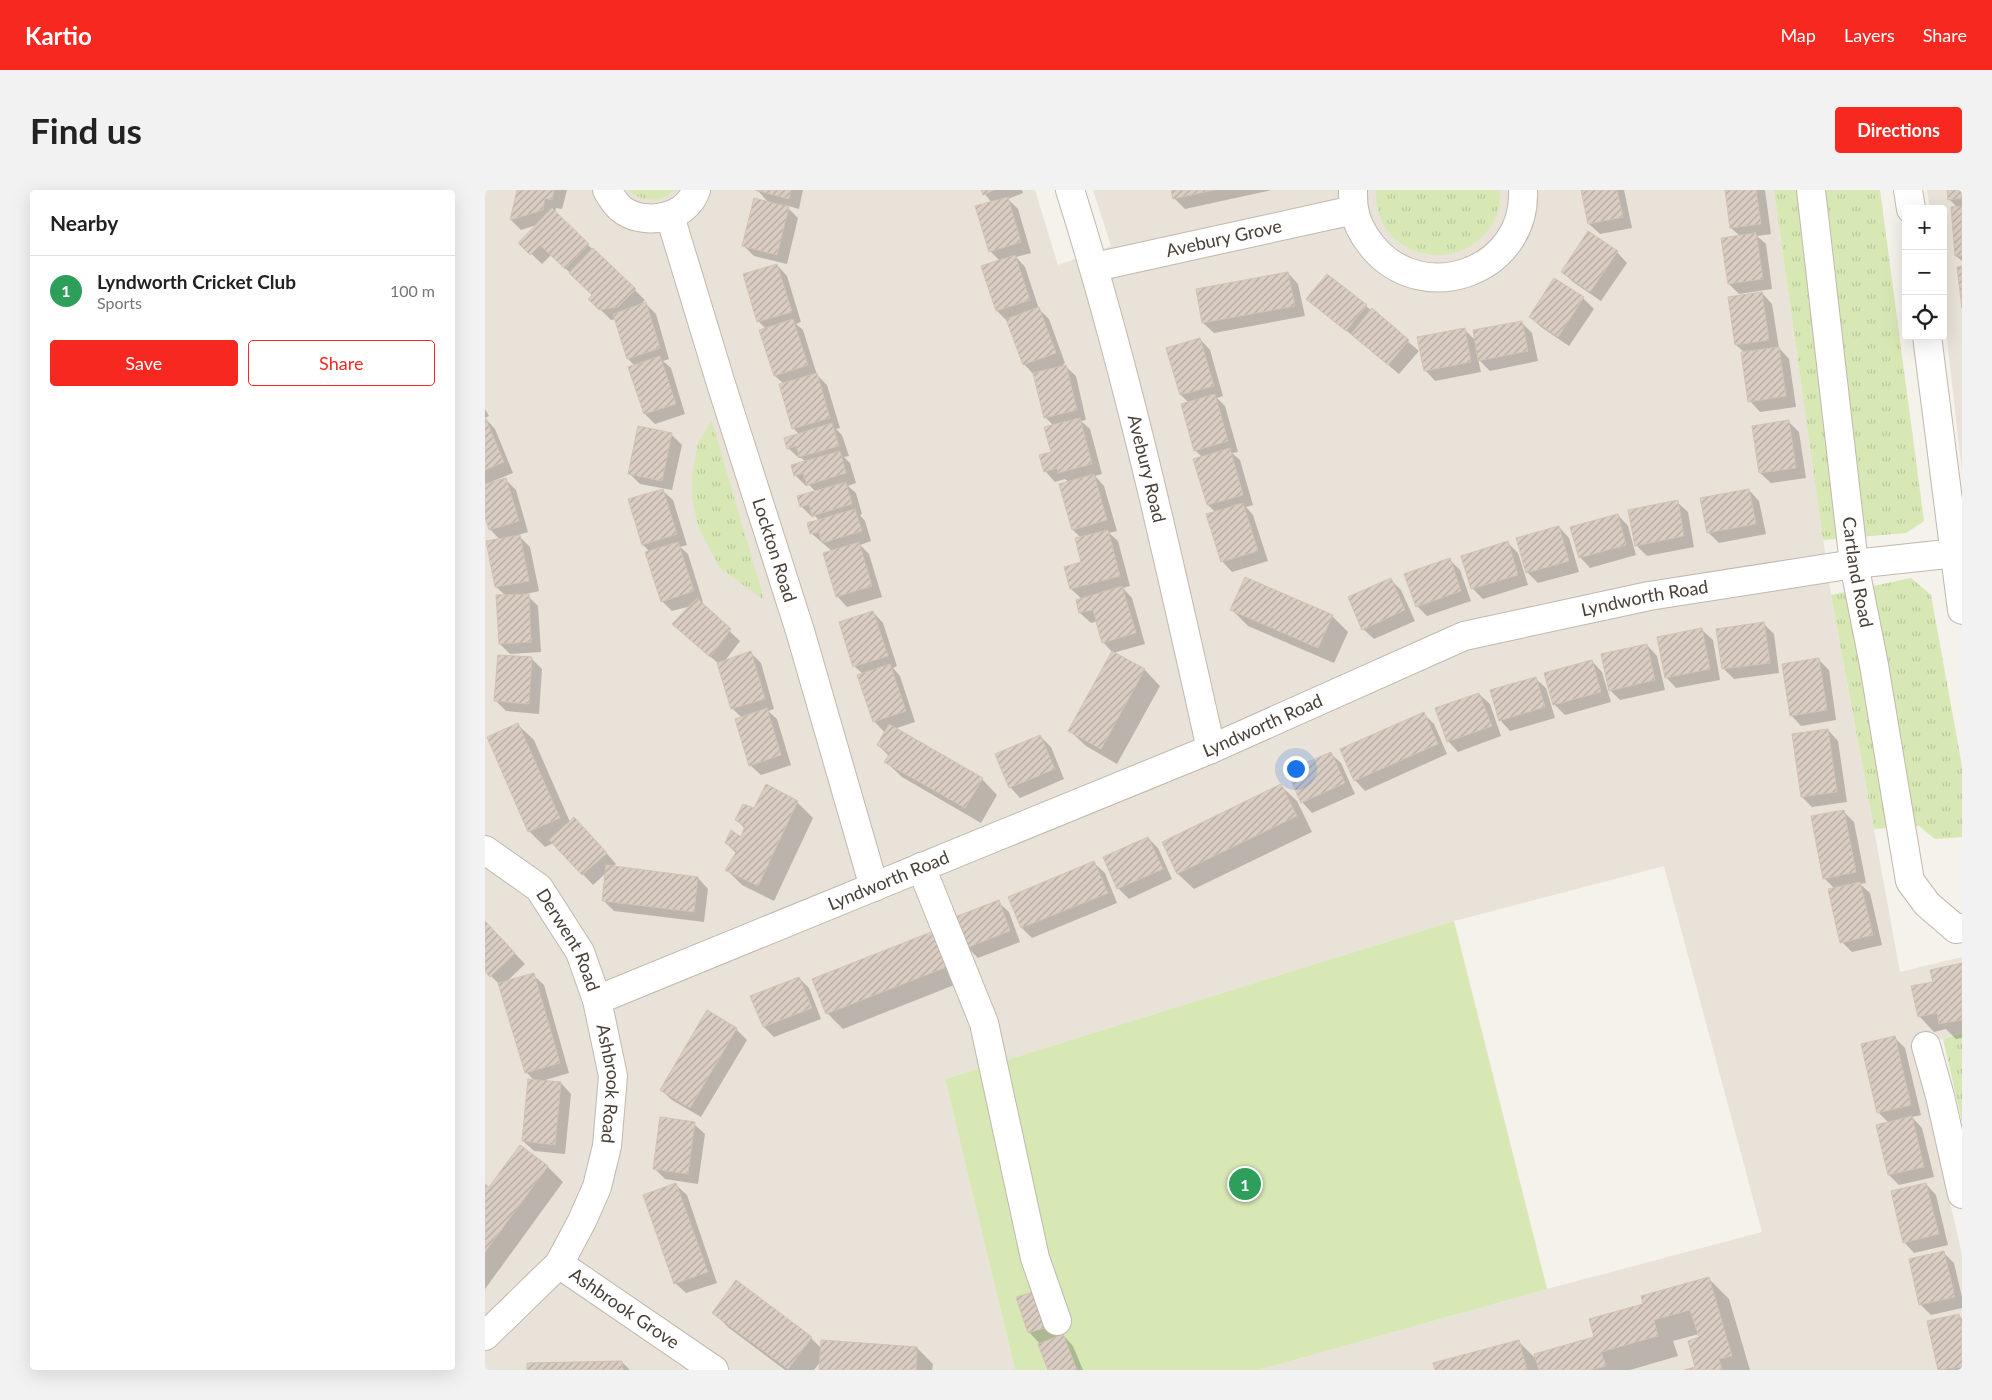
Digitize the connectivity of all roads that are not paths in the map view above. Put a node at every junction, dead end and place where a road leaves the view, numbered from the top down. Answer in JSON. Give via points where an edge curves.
{"nodes":[{"id":1,"x":607,"y":190,"type":"edge"},
{"id":2,"x":696,"y":190,"type":"edge"},
{"id":3,"x":1070,"y":190,"type":"edge"},
{"id":4,"x":1523,"y":190,"type":"edge"},
{"id":5,"x":1811,"y":190,"type":"edge"},
{"id":6,"x":1909,"y":190,"type":"edge"},
{"id":7,"x":1353,"y":200,"type":"edge"},
{"id":8,"x":1911,"y":205,"type":"edge"},
{"id":9,"x":670,"y":216,"type":"junction"},
{"id":10,"x":1095,"y":267,"type":"junction"},
{"id":11,"x":1928,"y":340,"type":"edge"},
{"id":12,"x":1955,"y":553,"type":"junction"},
{"id":13,"x":1854,"y":564,"type":"junction"},
{"id":14,"x":1962,"y":610,"type":"edge"},
{"id":15,"x":1211,"y":749,"type":"junction"},
{"id":16,"x":485,"y":850,"type":"edge"},
{"id":17,"x":921,"y":867,"type":"junction"},
{"id":18,"x":874,"y":887,"type":"junction"},
{"id":19,"x":1962,"y":928,"type":"edge"},
{"id":20,"x":597,"y":1000,"type":"junction"},
{"id":21,"x":1926,"y":1046,"type":"dead end"},
{"id":22,"x":1951,"y":1093,"type":"edge"},
{"id":23,"x":1962,"y":1194,"type":"edge"},
{"id":24,"x":559,"y":1264,"type":"junction"},
{"id":25,"x":1057,"y":1321,"type":"dead end"},
{"id":26,"x":485,"y":1336,"type":"edge"},
{"id":27,"x":714,"y":1370,"type":"edge"}],
"edges":[{"from":1,"to":9,"type":"street","via":[[624,211],[655,219]]},
{"from":2,"to":9,"type":"street","via":[[684,207]]},
{"from":3,"to":10,"type":"street","name":"Avebury Road"},
{"from":4,"to":7,"type":"street","name":"Avebury Grove","via":[[1517,227],[1502,250],[1481,267],[1456,277],[1429,278],[1403,271],[1381,256],[1364,235]]},
{"from":5,"to":13,"type":"street","name":"Cartland Road"},
{"from":6,"to":8,"type":"street"},
{"from":7,"to":10,"type":"street","name":"Avebury Grove"},
{"from":9,"to":18,"type":"street","name":"Lockton Road","via":[[800,631]]},
{"from":10,"to":15,"type":"street","name":"Avebury Road","via":[[1154,496]]},
{"from":11,"to":12,"type":"street"},
{"from":12,"to":13,"type":"street","name":"Lyndworth Road"},
{"from":12,"to":14,"type":"street"},
{"from":13,"to":15,"type":"street","name":"Lyndworth Road","via":[[1649,596],[1464,636]]},
{"from":13,"to":19,"type":"street","name":"Cartland Road","via":[[1910,881],[1927,904],[1956,929]]},
{"from":15,"to":17,"type":"street","name":"Lyndworth Road"},
{"from":16,"to":20,"type":"street","name":"Derwent Road","via":[[539,888],[580,952]]},
{"from":17,"to":18,"type":"street","name":"Lyndworth Road"},
{"from":17,"to":25,"type":"street","via":[[984,1023],[1035,1258]]},
{"from":18,"to":20,"type":"street","name":"Lyndworth Road"},
{"from":20,"to":24,"type":"street","name":"Ashbrook Road","via":[[613,1076],[607,1146],[597,1186]]},
{"from":21,"to":22,"type":"street"},
{"from":22,"to":23,"type":"street"},
{"from":24,"to":26,"type":"street","name":"Ashbrook Road"},
{"from":24,"to":27,"type":"street","name":"Ashbrook Grove"}]}
